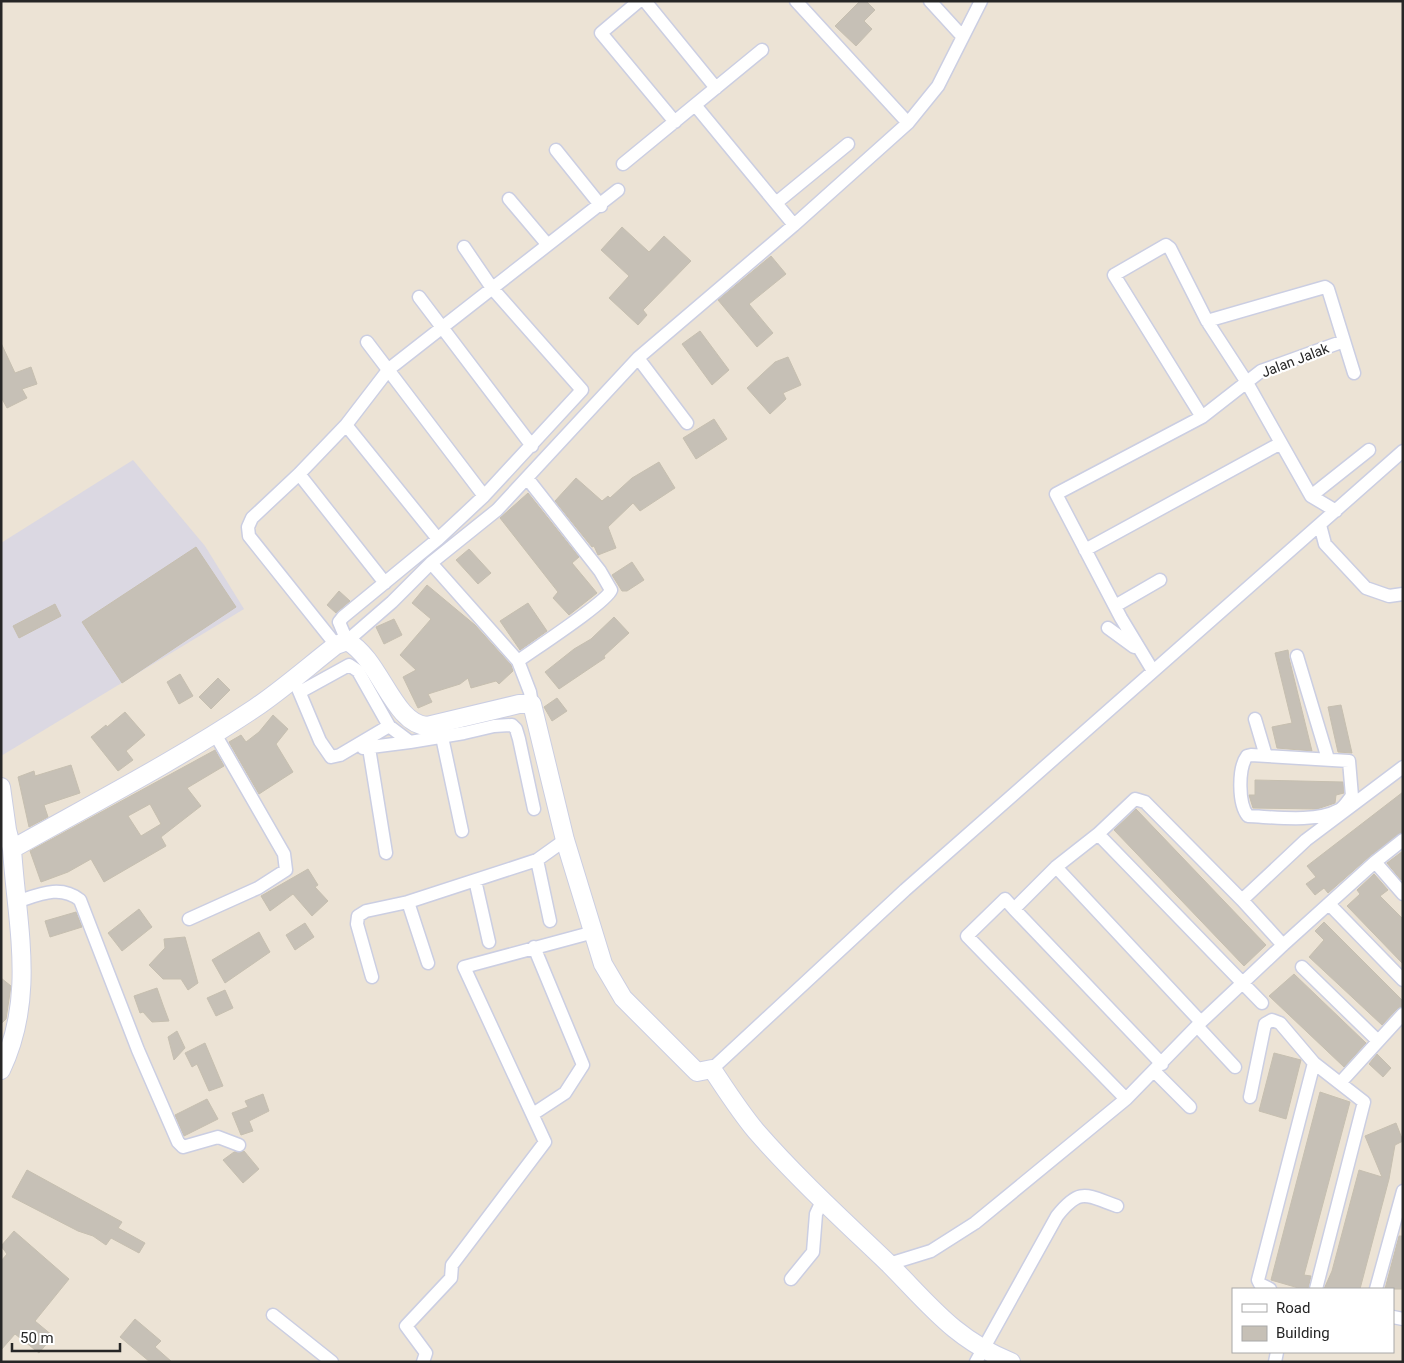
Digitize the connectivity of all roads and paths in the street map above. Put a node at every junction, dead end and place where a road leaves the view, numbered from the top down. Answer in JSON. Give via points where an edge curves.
{"nodes":[{"id":1,"x":640,"y":1,"type":"edge"},
{"id":2,"x":645,"y":1,"type":"edge"},
{"id":3,"x":796,"y":1,"type":"edge"},
{"id":4,"x":930,"y":1,"type":"edge"},
{"id":5,"x":981,"y":1,"type":"edge"},
{"id":6,"x":962,"y":36,"type":"junction"},
{"id":7,"x":762,"y":50,"type":"dead end"},
{"id":8,"x":716,"y":88,"type":"junction"},
{"id":9,"x":695,"y":105,"type":"junction"},
{"id":10,"x":675,"y":122,"type":"junction"},
{"id":11,"x":908,"y":123,"type":"junction"},
{"id":12,"x":848,"y":144,"type":"dead end"},
{"id":13,"x":556,"y":150,"type":"dead end"},
{"id":14,"x":623,"y":164,"type":"dead end"},
{"id":15,"x":618,"y":190,"type":"dead end"},
{"id":16,"x":509,"y":200,"type":"dead end"},
{"id":17,"x":776,"y":203,"type":"junction"},
{"id":18,"x":601,"y":206,"type":"junction"},
{"id":19,"x":794,"y":225,"type":"junction"},
{"id":20,"x":547,"y":244,"type":"junction"},
{"id":21,"x":464,"y":247,"type":"dead end"},
{"id":22,"x":492,"y":288,"type":"junction"},
{"id":23,"x":419,"y":297,"type":"dead end"},
{"id":24,"x":1207,"y":321,"type":"junction"},
{"id":25,"x":441,"y":327,"type":"junction"},
{"id":26,"x":1344,"y":341,"type":"junction"},
{"id":27,"x":367,"y":342,"type":"dead end"},
{"id":28,"x":638,"y":358,"type":"junction"},
{"id":29,"x":389,"y":369,"type":"junction"},
{"id":30,"x":1354,"y":373,"type":"dead end"},
{"id":31,"x":1246,"y":381,"type":"junction"},
{"id":32,"x":1202,"y":417,"type":"junction"},
{"id":33,"x":687,"y":423,"type":"dead end"},
{"id":34,"x":346,"y":425,"type":"junction"},
{"id":35,"x":1281,"y":443,"type":"junction"},
{"id":36,"x":532,"y":446,"type":"junction"},
{"id":37,"x":1369,"y":450,"type":"dead end"},
{"id":38,"x":1403,"y":451,"type":"edge"},
{"id":39,"x":299,"y":474,"type":"junction"},
{"id":40,"x":528,"y":478,"type":"junction"},
{"id":41,"x":484,"y":496,"type":"junction"},
{"id":42,"x":1311,"y":496,"type":"junction"},
{"id":43,"x":1336,"y":511,"type":"junction"},
{"id":44,"x":1320,"y":525,"type":"junction"},
{"id":45,"x":438,"y":539,"type":"junction"},
{"id":46,"x":1085,"y":550,"type":"junction"},
{"id":47,"x":432,"y":563,"type":"junction"},
{"id":48,"x":1160,"y":580,"type":"dead end"},
{"id":49,"x":385,"y":582,"type":"junction"},
{"id":50,"x":1403,"y":594,"type":"edge"},
{"id":51,"x":1115,"y":606,"type":"junction"},
{"id":52,"x":1108,"y":628,"type":"dead end"},
{"id":53,"x":342,"y":643,"type":"junction"},
{"id":54,"x":1138,"y":650,"type":"junction"},
{"id":55,"x":1297,"y":656,"type":"dead end"},
{"id":56,"x":518,"y":661,"type":"junction"},
{"id":57,"x":1153,"y":671,"type":"junction"},
{"id":58,"x":297,"y":685,"type":"junction"},
{"id":59,"x":532,"y":704,"type":"junction"},
{"id":60,"x":1255,"y":719,"type":"dead end"},
{"id":61,"x":388,"y":726,"type":"junction"},
{"id":62,"x":215,"y":734,"type":"junction"},
{"id":63,"x":442,"y":738,"type":"junction"},
{"id":64,"x":410,"y":742,"type":"junction"},
{"id":65,"x":353,"y":748,"type":"junction"},
{"id":66,"x":369,"y":748,"type":"junction"},
{"id":67,"x":1266,"y":756,"type":"junction"},
{"id":68,"x":1328,"y":758,"type":"junction"},
{"id":69,"x":1403,"y":767,"type":"edge"},
{"id":70,"x":1,"y":787,"type":"edge"},
{"id":71,"x":1354,"y":798,"type":"junction"},
{"id":72,"x":534,"y":809,"type":"dead end"},
{"id":73,"x":462,"y":831,"type":"dead end"},
{"id":74,"x":4,"y":832,"type":"edge"},
{"id":75,"x":1098,"y":834,"type":"junction"},
{"id":76,"x":565,"y":840,"type":"junction"},
{"id":77,"x":1403,"y":840,"type":"edge"},
{"id":78,"x":12,"y":849,"type":"junction"},
{"id":79,"x":386,"y":853,"type":"dead end"},
{"id":80,"x":537,"y":860,"type":"junction"},
{"id":81,"x":1375,"y":862,"type":"junction"},
{"id":82,"x":1056,"y":867,"type":"junction"},
{"id":83,"x":474,"y":880,"type":"junction"},
{"id":84,"x":1403,"y":894,"type":"edge"},
{"id":85,"x":1242,"y":900,"type":"junction"},
{"id":86,"x":16,"y":902,"type":"junction"},
{"id":87,"x":408,"y":902,"type":"junction"},
{"id":88,"x":1329,"y":904,"type":"junction"},
{"id":89,"x":1014,"y":909,"type":"junction"},
{"id":90,"x":189,"y":918,"type":"dead end"},
{"id":91,"x":550,"y":921,"type":"dead end"},
{"id":92,"x":594,"y":932,"type":"junction"},
{"id":93,"x":489,"y":942,"type":"dead end"},
{"id":94,"x":1283,"y":945,"type":"junction"},
{"id":95,"x":534,"y":947,"type":"junction"},
{"id":96,"x":428,"y":962,"type":"dead end"},
{"id":97,"x":1302,"y":967,"type":"dead end"},
{"id":98,"x":372,"y":977,"type":"dead end"},
{"id":99,"x":1403,"y":980,"type":"edge"},
{"id":100,"x":1242,"y":984,"type":"junction"},
{"id":101,"x":1262,"y":1003,"type":"dead end"},
{"id":102,"x":1403,"y":1014,"type":"edge"},
{"id":103,"x":1199,"y":1024,"type":"junction"},
{"id":104,"x":1378,"y":1041,"type":"junction"},
{"id":105,"x":1314,"y":1063,"type":"junction"},
{"id":106,"x":1158,"y":1067,"type":"junction"},
{"id":107,"x":1236,"y":1067,"type":"dead end"},
{"id":108,"x":1,"y":1070,"type":"edge"},
{"id":109,"x":705,"y":1071,"type":"junction"},
{"id":110,"x":1340,"y":1083,"type":"junction"},
{"id":111,"x":1250,"y":1097,"type":"dead end"},
{"id":112,"x":1126,"y":1099,"type":"junction"},
{"id":113,"x":1190,"y":1107,"type":"dead end"},
{"id":114,"x":532,"y":1114,"type":"junction"},
{"id":115,"x":239,"y":1145,"type":"dead end"},
{"id":116,"x":1403,"y":1191,"type":"edge"},
{"id":117,"x":822,"y":1201,"type":"junction"},
{"id":118,"x":1117,"y":1206,"type":"dead end"},
{"id":119,"x":889,"y":1264,"type":"junction"},
{"id":120,"x":791,"y":1279,"type":"dead end"},
{"id":121,"x":1268,"y":1288,"type":"edge"},
{"id":122,"x":1316,"y":1288,"type":"edge"},
{"id":123,"x":1376,"y":1288,"type":"edge"},
{"id":124,"x":273,"y":1315,"type":"dead end"},
{"id":125,"x":979,"y":1355,"type":"edge"},
{"id":126,"x":332,"y":1362,"type":"edge"},
{"id":127,"x":423,"y":1362,"type":"edge"},
{"id":128,"x":1011,"y":1362,"type":"edge"}],
"edges":[{"from":1,"to":10,"type":"street","via":[[601,33]]},
{"from":2,"to":8,"type":"street"},
{"from":3,"to":11,"type":"street"},
{"from":4,"to":6,"type":"street"},
{"from":5,"to":6,"type":"street"},
{"from":6,"to":11,"type":"street","via":[[938,86]]},
{"from":7,"to":8,"type":"street"},
{"from":8,"to":9,"type":"street"},
{"from":9,"to":10,"type":"street"},
{"from":9,"to":17,"type":"street"},
{"from":10,"to":14,"type":"street"},
{"from":11,"to":19,"type":"street"},
{"from":12,"to":17,"type":"street"},
{"from":13,"to":18,"type":"street"},
{"from":15,"to":18,"type":"street"},
{"from":16,"to":20,"type":"street"},
{"from":17,"to":19,"type":"street"},
{"from":18,"to":20,"type":"street"},
{"from":19,"to":28,"type":"street"},
{"from":20,"to":22,"type":"street"},
{"from":21,"to":22,"type":"street"},
{"from":22,"to":25,"type":"street"},
{"from":22,"to":36,"type":"street","via":[[582,390]]},
{"from":23,"to":25,"type":"street"},
{"from":24,"to":26,"type":"street","via":[[1325,287]]},
{"from":24,"to":31,"type":"street"},
{"from":24,"to":32,"type":"street","via":[[1166,245],[1114,275]]},
{"from":25,"to":29,"type":"street"},
{"from":25,"to":36,"type":"street"},
{"from":26,"to":30,"type":"street"},
{"from":26,"to":31,"type":"street","name":"Jalan Jalak","via":[[1271,366]]},
{"from":27,"to":29,"type":"street"},
{"from":28,"to":33,"type":"street"},
{"from":28,"to":40,"type":"street"},
{"from":29,"to":34,"type":"street"},
{"from":29,"to":41,"type":"street"},
{"from":31,"to":32,"type":"street","name":"Jalan Jalak"},
{"from":31,"to":35,"type":"street"},
{"from":32,"to":46,"type":"street","name":"Jalan Jalak","via":[[1058,491],[1057,497]]},
{"from":34,"to":39,"type":"street"},
{"from":34,"to":45,"type":"street"},
{"from":35,"to":42,"type":"street"},
{"from":35,"to":46,"type":"street"},
{"from":36,"to":41,"type":"street"},
{"from":37,"to":42,"type":"street"},
{"from":38,"to":43,"type":"street"},
{"from":39,"to":49,"type":"street"},
{"from":39,"to":53,"type":"street","via":[[252,518],[248,531],[252,541]]},
{"from":40,"to":47,"type":"street","via":[[497,510]]},
{"from":40,"to":56,"type":"street","via":[[611,590],[593,608]]},
{"from":41,"to":45,"type":"street"},
{"from":42,"to":43,"type":"street"},
{"from":43,"to":44,"type":"street"},
{"from":44,"to":50,"type":"street","via":[[1324,544],[1366,588],[1390,596]]},
{"from":44,"to":57,"type":"street"},
{"from":45,"to":49,"type":"street"},
{"from":46,"to":51,"type":"street"},
{"from":47,"to":53,"type":"street","via":[[392,602]]},
{"from":47,"to":56,"type":"street"},
{"from":48,"to":51,"type":"street"},
{"from":49,"to":53,"type":"street","via":[[339,622]]},
{"from":51,"to":54,"type":"street"},
{"from":52,"to":54,"type":"street"},
{"from":53,"to":58,"type":"street"},
{"from":53,"to":59,"type":"street","via":[[356,646],[368,659],[406,717],[418,726]]},
{"from":54,"to":57,"type":"street"},
{"from":55,"to":68,"type":"street"},
{"from":56,"to":59,"type":"street"},
{"from":57,"to":109,"type":"street"},
{"from":58,"to":61,"type":"street","via":[[349,665],[358,671]]},
{"from":58,"to":62,"type":"street"},
{"from":58,"to":65,"type":"street","via":[[329,756],[335,757]]},
{"from":59,"to":76,"type":"street"},
{"from":60,"to":67,"type":"street"},
{"from":61,"to":64,"type":"street"},
{"from":61,"to":65,"type":"street"},
{"from":62,"to":78,"type":"street","via":[[140,780]]},
{"from":62,"to":90,"type":"street","via":[[284,854],[286,870],[258,888]]},
{"from":63,"to":64,"type":"street"},
{"from":63,"to":72,"type":"street","via":[[512,725],[516,729]]},
{"from":63,"to":73,"type":"street"},
{"from":64,"to":66,"type":"street"},
{"from":65,"to":66,"type":"street"},
{"from":66,"to":79,"type":"street"},
{"from":67,"to":68,"type":"street"},
{"from":67,"to":71,"type":"street","via":[[1246,756],[1242,763],[1240,789],[1248,816],[1293,818],[1330,814]]},
{"from":68,"to":71,"type":"street","via":[[1349,761]]},
{"from":69,"to":71,"type":"street"},
{"from":70,"to":74,"type":"street"},
{"from":71,"to":85,"type":"street"},
{"from":74,"to":78,"type":"street"},
{"from":75,"to":82,"type":"street"},
{"from":75,"to":85,"type":"street","via":[[1140,799]]},
{"from":75,"to":100,"type":"street"},
{"from":76,"to":80,"type":"street"},
{"from":76,"to":92,"type":"street"},
{"from":77,"to":81,"type":"street"},
{"from":78,"to":86,"type":"street"},
{"from":80,"to":83,"type":"street"},
{"from":80,"to":91,"type":"street"},
{"from":81,"to":84,"type":"street"},
{"from":81,"to":88,"type":"street"},
{"from":82,"to":89,"type":"street"},
{"from":82,"to":103,"type":"street"},
{"from":83,"to":87,"type":"street"},
{"from":83,"to":93,"type":"street"},
{"from":85,"to":94,"type":"street"},
{"from":86,"to":108,"type":"street","via":[[23,988],[16,1033]]},
{"from":86,"to":115,"type":"street","via":[[52,890],[72,893],[80,900],[178,1142],[183,1147],[218,1137]]},
{"from":87,"to":96,"type":"street"},
{"from":87,"to":98,"type":"street","via":[[366,911],[358,916],[357,924]]},
{"from":88,"to":94,"type":"street"},
{"from":88,"to":99,"type":"street"},
{"from":89,"to":106,"type":"street"},
{"from":89,"to":112,"type":"street","via":[[1005,899],[967,936]]},
{"from":92,"to":95,"type":"street"},
{"from":92,"to":109,"type":"street","via":[[602,964],[612,982],[681,1057]]},
{"from":94,"to":100,"type":"street"},
{"from":95,"to":114,"type":"street","via":[[583,1065],[565,1093]]},
{"from":95,"to":114,"type":"street","via":[[464,968]]},
{"from":97,"to":104,"type":"street"},
{"from":100,"to":101,"type":"street"},
{"from":100,"to":103,"type":"street"},
{"from":102,"to":104,"type":"street"},
{"from":103,"to":106,"type":"street"},
{"from":103,"to":107,"type":"street"},
{"from":104,"to":110,"type":"street"},
{"from":105,"to":110,"type":"street"},
{"from":105,"to":111,"type":"street","via":[[1280,1023],[1272,1020],[1265,1024]]},
{"from":105,"to":121,"type":"street","via":[[1258,1280]]},
{"from":106,"to":112,"type":"street"},
{"from":106,"to":113,"type":"street"},
{"from":109,"to":117,"type":"street"},
{"from":110,"to":122,"type":"street","via":[[1364,1102]]},
{"from":112,"to":119,"type":"street","via":[[967,1230],[931,1251]]},
{"from":114,"to":127,"type":"street","via":[[546,1142],[452,1265],[451,1278],[406,1326],[426,1353]]},
{"from":116,"to":123,"type":"street"},
{"from":117,"to":119,"type":"street"},
{"from":117,"to":120,"type":"street","via":[[816,1214],[813,1252]]},
{"from":118,"to":125,"type":"street","via":[[1084,1195],[1074,1196],[1066,1204]]},
{"from":119,"to":125,"type":"street"},
{"from":124,"to":126,"type":"street"},
{"from":125,"to":128,"type":"street"}]}
